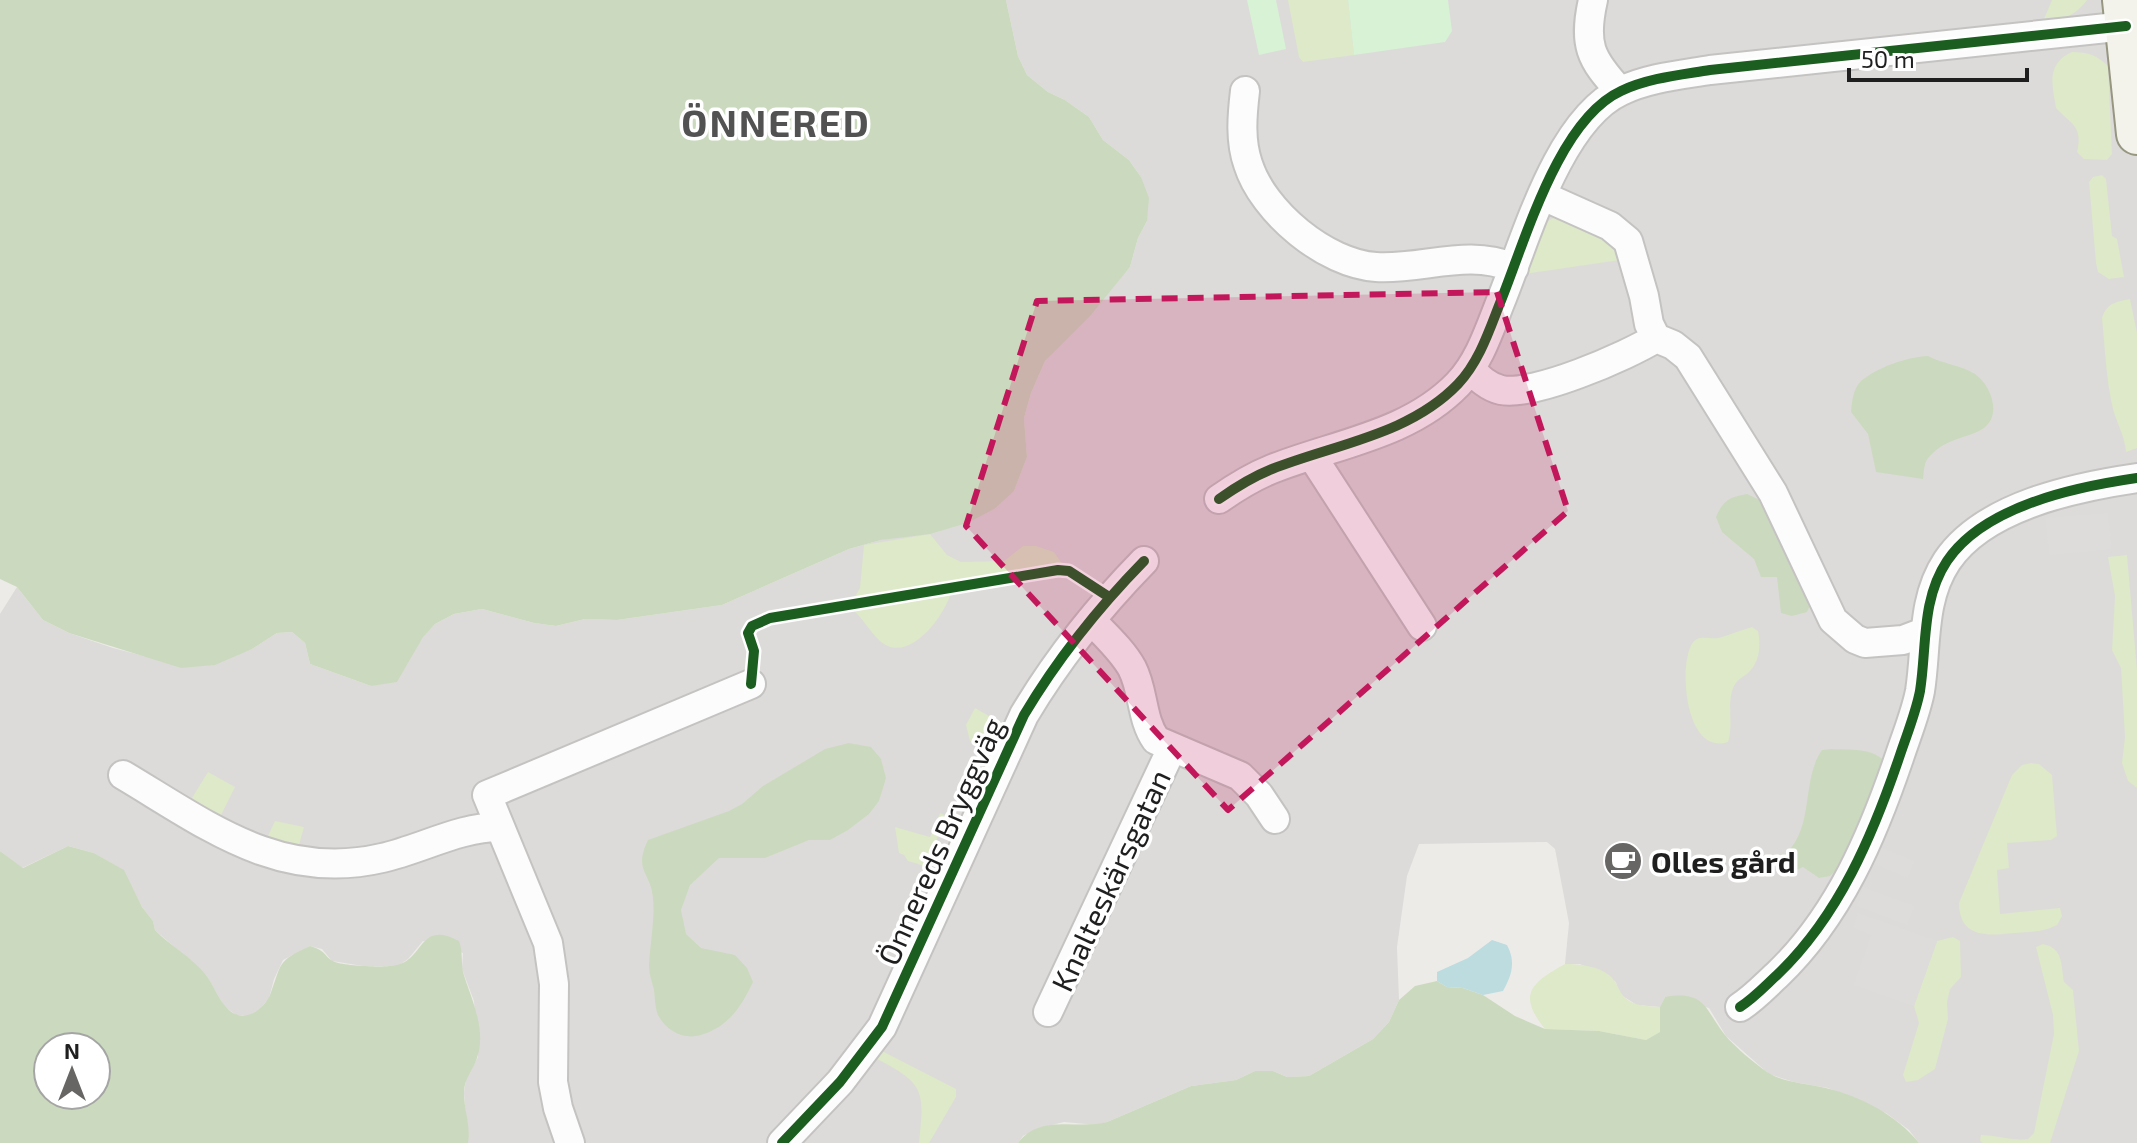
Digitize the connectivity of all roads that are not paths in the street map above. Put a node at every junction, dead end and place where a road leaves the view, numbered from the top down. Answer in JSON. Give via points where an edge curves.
{"nodes":[{"id":1,"x":1593,"y":0,"type":"edge"},
{"id":2,"x":2125,"y":13,"type":"edge"},
{"id":3,"x":1245,"y":91,"type":"dead end"},
{"id":4,"x":1620,"y":91,"type":"junction"},
{"id":5,"x":2137,"y":134,"type":"edge"},
{"id":6,"x":1543,"y":196,"type":"junction"},
{"id":7,"x":1514,"y":268,"type":"junction"},
{"id":8,"x":1656,"y":338,"type":"junction"},
{"id":9,"x":1470,"y":369,"type":"junction"},
{"id":10,"x":1312,"y":456,"type":"junction"},
{"id":11,"x":2137,"y":478,"type":"edge"},
{"id":12,"x":1219,"y":499,"type":"dead end"},
{"id":13,"x":1144,"y":561,"type":"dead end"},
{"id":14,"x":1091,"y":620,"type":"junction"},
{"id":15,"x":1422,"y":626,"type":"dead end"},
{"id":16,"x":1924,"y":632,"type":"junction"},
{"id":17,"x":751,"y":684,"type":"dead end"},
{"id":18,"x":1172,"y":748,"type":"junction"},
{"id":19,"x":123,"y":775,"type":"dead end"},
{"id":20,"x":1275,"y":819,"type":"dead end"},
{"id":21,"x":500,"y":827,"type":"junction"},
{"id":22,"x":1740,"y":1007,"type":"dead end"},
{"id":23,"x":1048,"y":1012,"type":"dead end"},
{"id":24,"x":570,"y":1143,"type":"edge"},
{"id":25,"x":782,"y":1143,"type":"edge"}],
"edges":[{"from":1,"to":4,"type":"street","via":[[1589,49]]},
{"from":2,"to":4,"type":"street","via":[[1710,70]]},
{"from":2,"to":5,"type":"street"},
{"from":3,"to":7,"type":"street","via":[[1243,141],[1255,181],[1283,216],[1326,252],[1378,267],[1465,258]]},
{"from":4,"to":6,"type":"street","via":[[1572,135]]},
{"from":6,"to":7,"type":"street"},
{"from":6,"to":8,"type":"street","via":[[1610,226],[1628,241]]},
{"from":7,"to":9,"type":"street"},
{"from":8,"to":9,"type":"street","via":[[1608,364],[1515,392],[1490,387]]},
{"from":8,"to":16,"type":"street","via":[[1688,357],[1773,493],[1833,620],[1865,643],[1903,640]]},
{"from":9,"to":10,"type":"street","via":[[1441,399],[1411,419]]},
{"from":10,"to":12,"type":"street","via":[[1245,481]]},
{"from":10,"to":15,"type":"street"},
{"from":11,"to":16,"type":"street","via":[[2030,504],[1976,530],[1947,560],[1937,579]]},
{"from":13,"to":14,"type":"street","name":"Önnereds Bryggväg"},
{"from":14,"to":18,"type":"street","name":"Knalteskärsgatan","via":[[1132,669],[1150,731]]},
{"from":14,"to":25,"type":"street","name":"Önnereds Bryggväg","via":[[1024,715],[882,1027],[840,1082]]},
{"from":16,"to":22,"type":"street","via":[[1920,693],[1887,793],[1854,870],[1809,941]]},
{"from":17,"to":21,"type":"street","via":[[487,795]]},
{"from":18,"to":20,"type":"street","name":"Knalteskärsgatan","via":[[1240,776]]},
{"from":18,"to":23,"type":"street","name":"Knalteskärsgatan"},
{"from":19,"to":21,"type":"street","via":[[240,843],[297,861],[381,858],[467,830]]},
{"from":21,"to":24,"type":"street","via":[[553,966],[553,1082]]}]}
